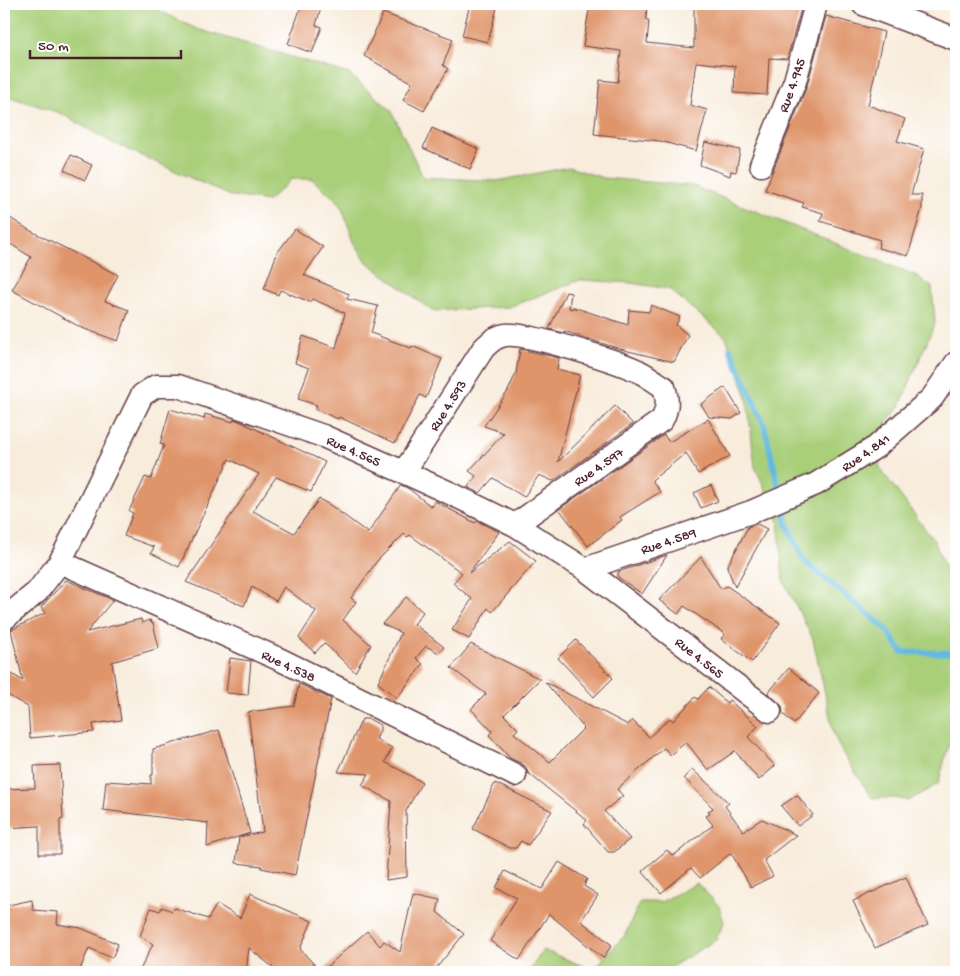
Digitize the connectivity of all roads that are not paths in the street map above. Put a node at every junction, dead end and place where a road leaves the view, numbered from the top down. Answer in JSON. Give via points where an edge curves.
{"nodes":[{"id":1,"x":816,"y":4,"type":"edge"},
{"id":2,"x":863,"y":4,"type":"edge"},
{"id":3,"x":956,"y":39,"type":"edge"},
{"id":4,"x":761,"y":165,"type":"dead end"},
{"id":5,"x":956,"y":364,"type":"edge"},
{"id":6,"x":668,"y":399,"type":"joint"},
{"id":7,"x":404,"y":472,"type":"junction"},
{"id":8,"x":751,"y":512,"type":"joint"},
{"id":9,"x":515,"y":525,"type":"junction"},
{"id":10,"x":60,"y":562,"type":"junction"},
{"id":11,"x":585,"y":569,"type":"junction"},
{"id":12,"x":4,"y":619,"type":"edge"},
{"id":13,"x":770,"y":710,"type":"dead end"},
{"id":14,"x":515,"y":775,"type":"dead end"}],
"edges":[{"from":1,"to":4,"type":"street","name":"Rue 4.945","via":[[795,81]]},
{"from":2,"to":3,"type":"street"},
{"from":5,"to":8,"type":"street","name":"Rue 4.841","via":[[932,398],[876,447],[816,484]]},
{"from":6,"to":7,"type":"street","name":"Rue 4.593","via":[[664,387],[638,371],[576,350],[516,334],[504,335],[493,339],[483,349]]},
{"from":6,"to":9,"type":"street","name":"Rue 4.597","via":[[662,420]]},
{"from":7,"to":9,"type":"street","name":"Rue 4.565"},
{"from":7,"to":10,"type":"street","name":"Rue 4.565","via":[[314,432],[178,386],[156,386],[142,395]]},
{"from":8,"to":11,"type":"street","name":"Rue 4.589"},
{"from":9,"to":11,"type":"street","name":"Rue 4.565"},
{"from":10,"to":12,"type":"street","name":"Rue 4.565","via":[[36,592]]},
{"from":10,"to":14,"type":"street","name":"Rue 4.538","via":[[281,660]]},
{"from":11,"to":13,"type":"street","name":"Rue 4.565"}]}
